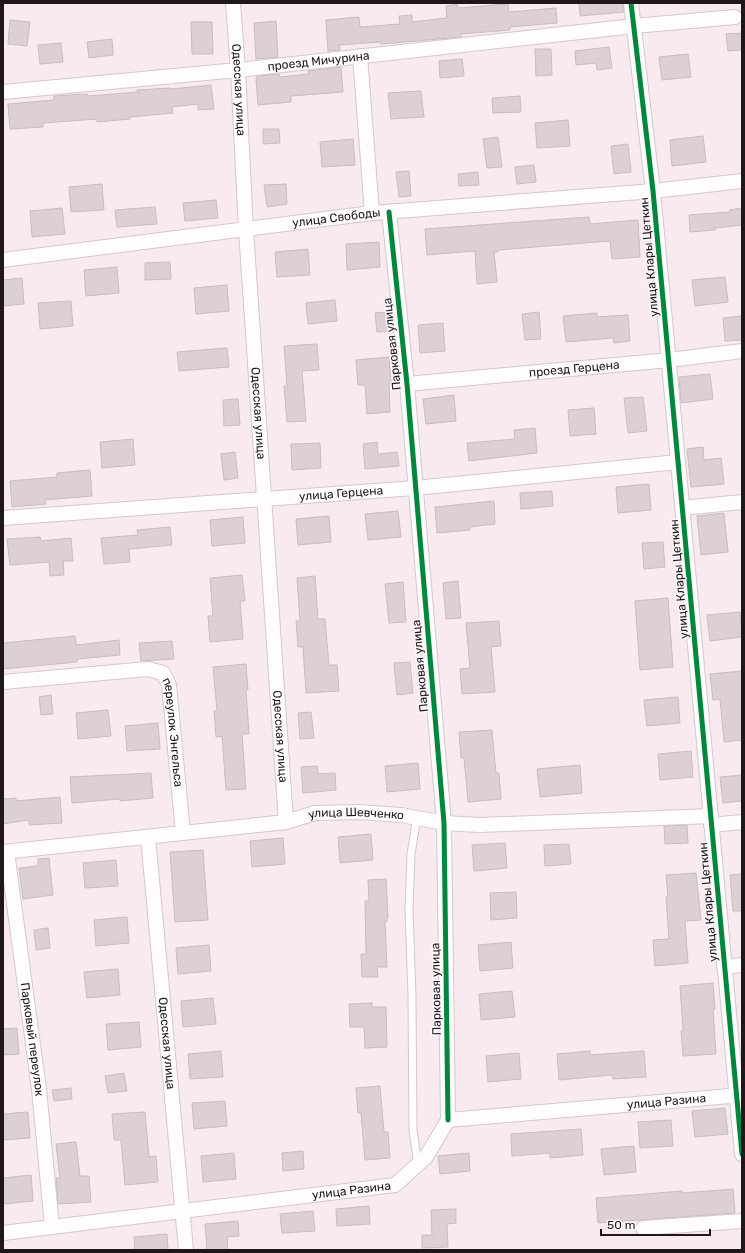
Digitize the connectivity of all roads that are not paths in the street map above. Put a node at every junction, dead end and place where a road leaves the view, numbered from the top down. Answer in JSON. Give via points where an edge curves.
{"nodes":[{"id":1,"x":233,"y":3,"type":"edge"},
{"id":2,"x":631,"y":3,"type":"edge"},
{"id":3,"x":735,"y":18,"type":"dead end"},
{"id":4,"x":634,"y":26,"type":"junction"},
{"id":5,"x":360,"y":56,"type":"junction"},
{"id":6,"x":238,"y":70,"type":"junction"},
{"id":7,"x":3,"y":92,"type":"edge"},
{"id":8,"x":742,"y":181,"type":"edge"},
{"id":9,"x":653,"y":191,"type":"junction"},
{"id":10,"x":389,"y":212,"type":"junction"},
{"id":11,"x":372,"y":213,"type":"junction"},
{"id":12,"x":246,"y":230,"type":"junction"},
{"id":13,"x":3,"y":260,"type":"edge"},
{"id":14,"x":742,"y":351,"type":"edge"},
{"id":15,"x":669,"y":360,"type":"junction"},
{"id":16,"x":407,"y":384,"type":"junction"},
{"id":17,"x":678,"y":462,"type":"junction"},
{"id":18,"x":415,"y":488,"type":"junction"},
{"id":19,"x":264,"y":500,"type":"junction"},
{"id":20,"x":742,"y":502,"type":"edge"},
{"id":21,"x":682,"y":508,"type":"junction"},
{"id":22,"x":3,"y":518,"type":"edge"},
{"id":23,"x":3,"y":682,"type":"edge"},
{"id":24,"x":417,"y":817,"type":"junction"},
{"id":25,"x":711,"y":821,"type":"junction"},
{"id":26,"x":286,"y":822,"type":"junction"},
{"id":27,"x":742,"y":822,"type":"edge"},
{"id":28,"x":444,"y":824,"type":"junction"},
{"id":29,"x":183,"y":833,"type":"junction"},
{"id":30,"x":148,"y":837,"type":"junction"},
{"id":31,"x":5,"y":852,"type":"edge"},
{"id":32,"x":742,"y":965,"type":"edge"},
{"id":33,"x":724,"y":967,"type":"junction"},
{"id":34,"x":739,"y":1095,"type":"edge"},
{"id":35,"x":448,"y":1120,"type":"junction"},
{"id":36,"x":742,"y":1154,"type":"edge"},
{"id":37,"x":418,"y":1164,"type":"junction"},
{"id":38,"x":182,"y":1212,"type":"junction"},
{"id":39,"x":742,"y":1221,"type":"edge"},
{"id":40,"x":52,"y":1227,"type":"junction"},
{"id":41,"x":643,"y":1228,"type":"dead end"},
{"id":42,"x":3,"y":1233,"type":"edge"},
{"id":43,"x":186,"y":1250,"type":"edge"}],
"edges":[{"from":1,"to":6,"type":"street","name":"Одесская улица"},
{"from":2,"to":4,"type":"street","name":"улица Клары Цеткин"},
{"from":3,"to":4,"type":"street","name":"проезд Мичурина"},
{"from":4,"to":5,"type":"street","name":"проезд Мичурина"},
{"from":4,"to":9,"type":"street","name":"улица Клары Цеткин"},
{"from":5,"to":6,"type":"street","name":"проезд Мичурина"},
{"from":5,"to":11,"type":"street"},
{"from":6,"to":7,"type":"street","name":"проезд Мичурина"},
{"from":6,"to":12,"type":"street","name":"Одесская улица"},
{"from":8,"to":9,"type":"street","name":"улица Свободы"},
{"from":9,"to":10,"type":"street","name":"улица Свободы"},
{"from":9,"to":15,"type":"street","name":"улица Клары Цеткин"},
{"from":10,"to":11,"type":"street","name":"улица Свободы"},
{"from":10,"to":16,"type":"street","name":"Парковая улица"},
{"from":11,"to":12,"type":"street","name":"улица Свободы"},
{"from":12,"to":13,"type":"street","name":"улица Свободы"},
{"from":12,"to":19,"type":"street","name":"Одесская улица"},
{"from":14,"to":15,"type":"street","name":"проезд Герцена"},
{"from":15,"to":16,"type":"street","name":"проезд Герцена"},
{"from":15,"to":17,"type":"street","name":"улица Клары Цеткин"},
{"from":16,"to":18,"type":"street","name":"Парковая улица"},
{"from":17,"to":18,"type":"street","name":"улица Герцена"},
{"from":17,"to":21,"type":"street","name":"улица Клары Цеткин"},
{"from":18,"to":19,"type":"street","name":"улица Герцена"},
{"from":18,"to":28,"type":"street","name":"Парковая улица"},
{"from":19,"to":22,"type":"street","name":"улица Герцена"},
{"from":19,"to":26,"type":"street","name":"Одесская улица"},
{"from":20,"to":21,"type":"street"},
{"from":21,"to":25,"type":"street","name":"улица Клары Цеткин"},
{"from":23,"to":29,"type":"street","name":"переулок Энгельса","via":[[148,669],[163,673],[169,684]]},
{"from":24,"to":26,"type":"street","name":"улица Шевченко","via":[[358,812],[315,813]]},
{"from":24,"to":28,"type":"street","name":"улица Шевченко"},
{"from":24,"to":37,"type":"lane","via":[[411,854],[409,909],[413,1131]]},
{"from":25,"to":27,"type":"street","name":"улица Шевченко"},
{"from":25,"to":28,"type":"street","name":"улица Шевченко","via":[[480,826]]},
{"from":25,"to":33,"type":"street","name":"улица Клары Цеткин"},
{"from":26,"to":29,"type":"street","name":"улица Шевченко"},
{"from":28,"to":35,"type":"street","name":"Парковая улица"},
{"from":29,"to":30,"type":"street","name":"улица Шевченко"},
{"from":30,"to":31,"type":"street","name":"улица Шевченко"},
{"from":30,"to":38,"type":"street","name":"Одесская улица"},
{"from":31,"to":40,"type":"street","name":"Парковый переулок","via":[[39,1089]]},
{"from":32,"to":33,"type":"street"},
{"from":33,"to":34,"type":"street","name":"улица Клары Цеткин"},
{"from":34,"to":35,"type":"street","name":"улица Разина"},
{"from":34,"to":36,"type":"street","name":"улица Клары Цеткин"},
{"from":35,"to":37,"type":"street","name":"улица Разина","via":[[426,1157]]},
{"from":37,"to":38,"type":"street","name":"улица Разина","via":[[395,1185]]},
{"from":38,"to":40,"type":"street","name":"улица Разина"},
{"from":38,"to":43,"type":"street","name":"Одесская улица"},
{"from":39,"to":41,"type":"street"},
{"from":40,"to":42,"type":"street","name":"улица Разина"}]}
